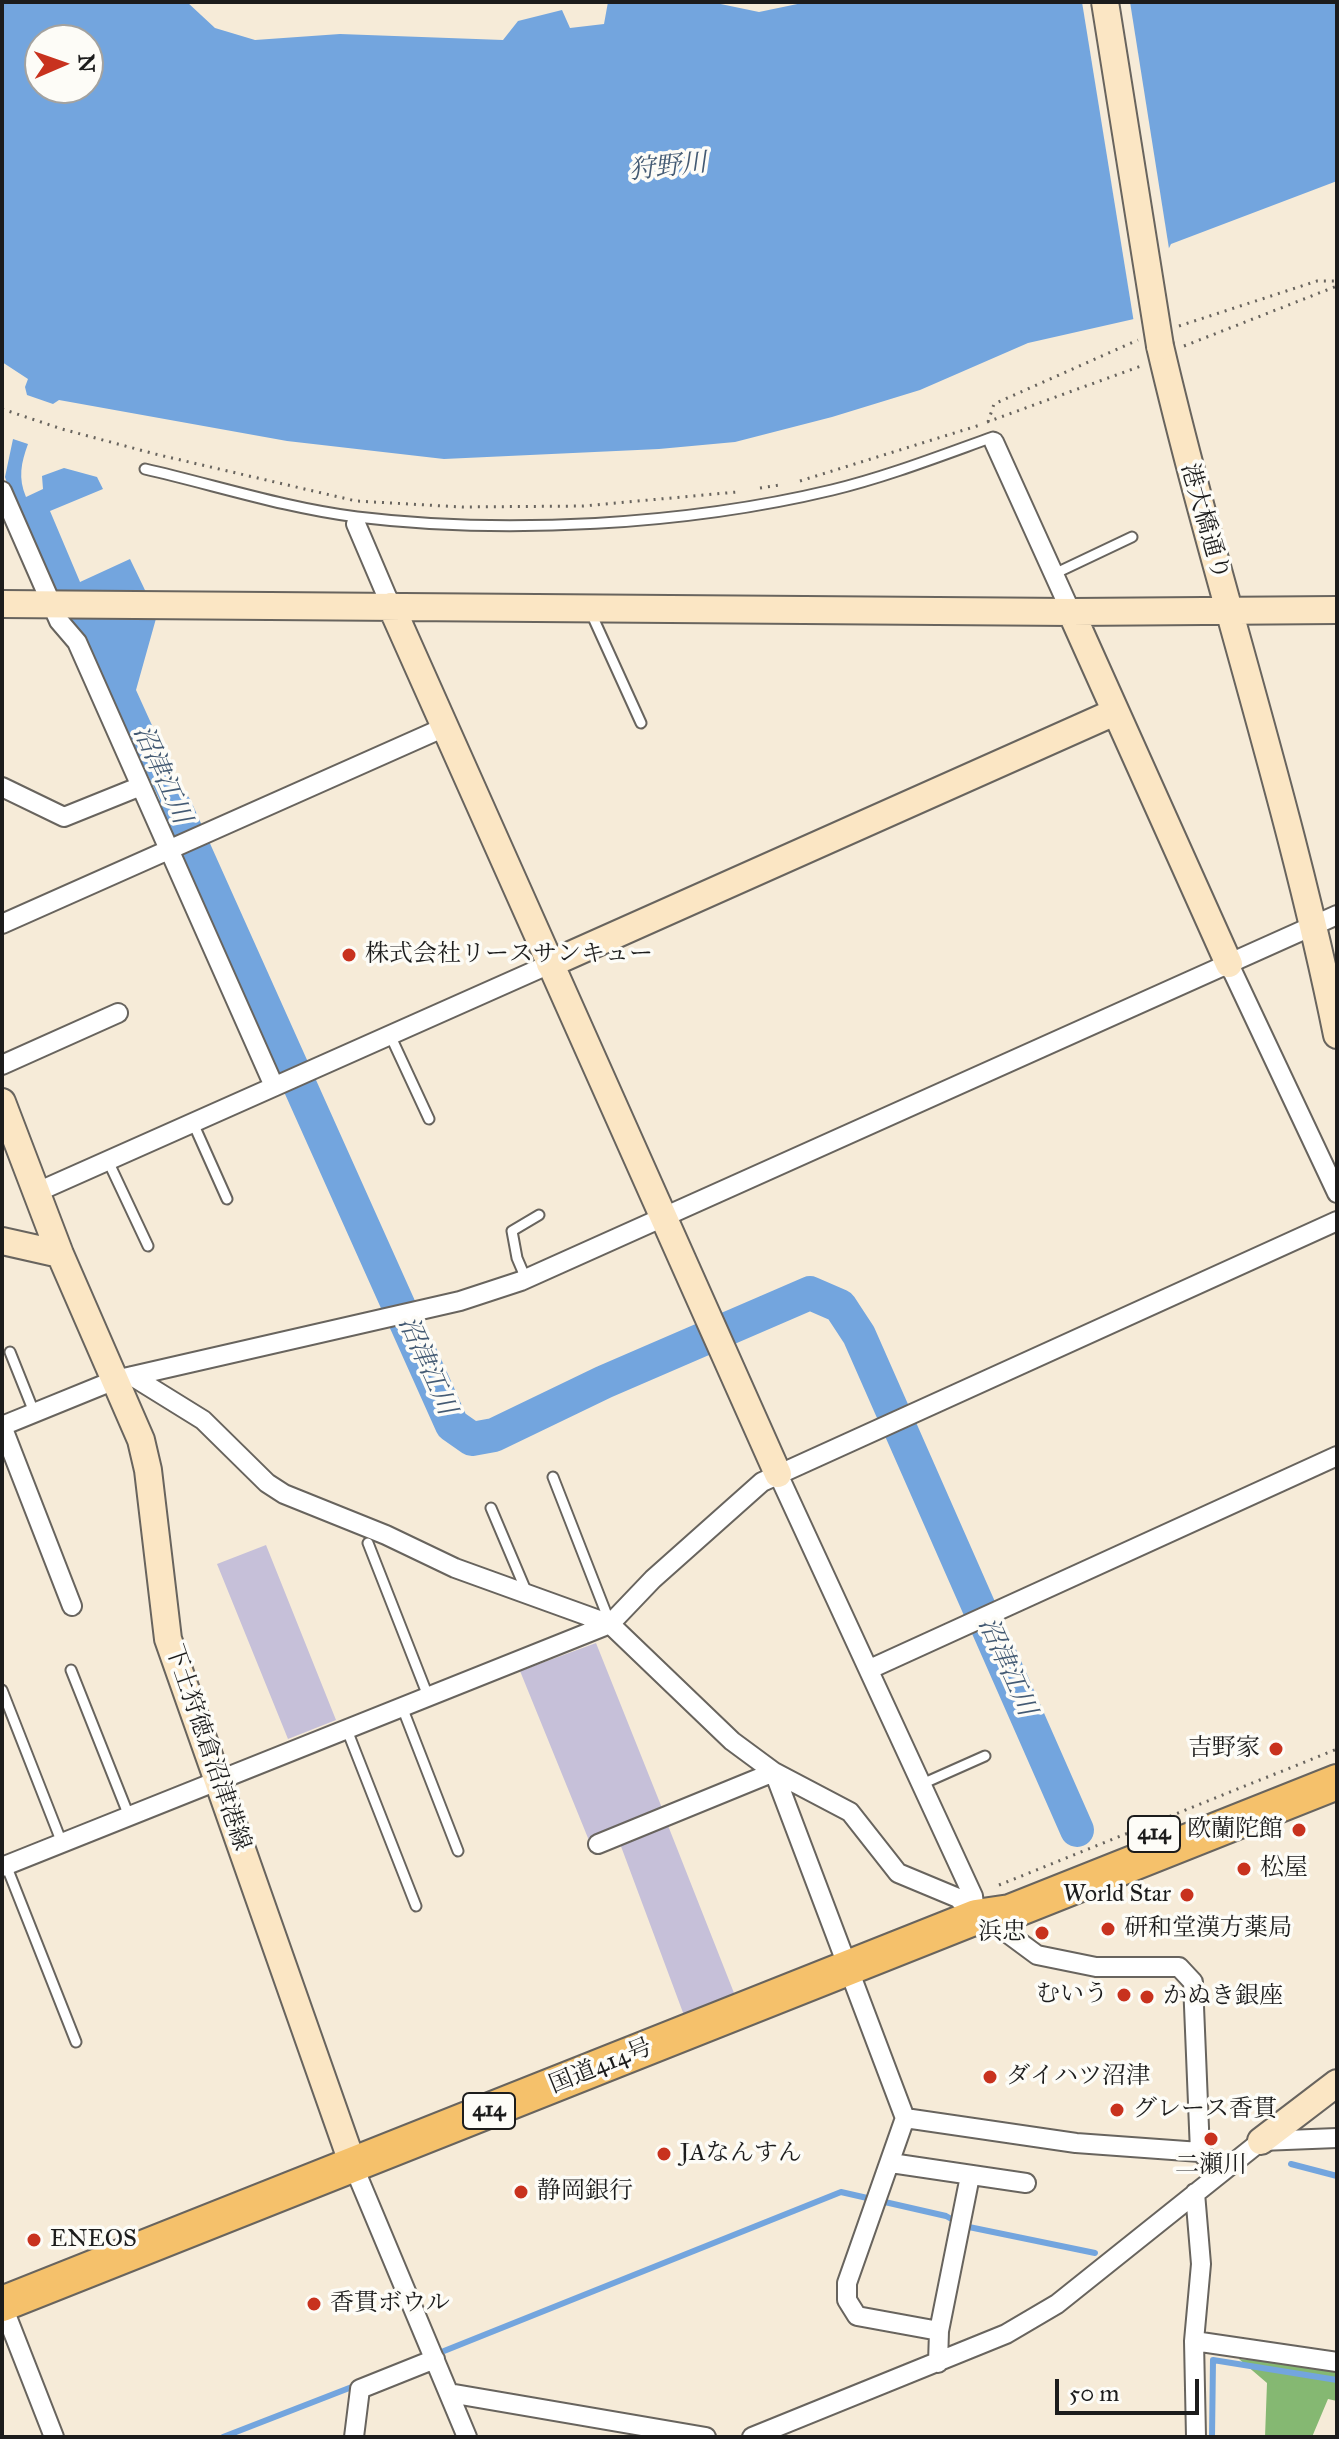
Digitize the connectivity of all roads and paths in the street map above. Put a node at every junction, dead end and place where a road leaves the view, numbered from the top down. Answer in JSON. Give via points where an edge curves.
{"nodes":[{"id":1,"x":1105,"y":2,"type":"edge"},
{"id":2,"x":1337,"y":286,"type":"edge"},
{"id":3,"x":1162,"y":353,"type":"junction"},
{"id":4,"x":2,"y":409,"type":"edge"},
{"id":5,"x":994,"y":442,"type":"joint"},
{"id":6,"x":145,"y":469,"type":"dead end"},
{"id":7,"x":756,"y":489,"type":"dead end"},
{"id":8,"x":743,"y":491,"type":"dead end"},
{"id":9,"x":4,"y":499,"type":"edge"},
{"id":10,"x":354,"y":520,"type":"junction"},
{"id":11,"x":1132,"y":537,"type":"dead end"},
{"id":12,"x":1054,"y":574,"type":"junction"},
{"id":13,"x":2,"y":604,"type":"edge"},
{"id":14,"x":52,"y":604,"type":"junction"},
{"id":15,"x":391,"y":606,"type":"junction"},
{"id":16,"x":588,"y":607,"type":"junction"},
{"id":17,"x":1229,"y":609,"type":"junction"},
{"id":18,"x":1337,"y":610,"type":"edge"},
{"id":19,"x":1071,"y":612,"type":"junction"},
{"id":20,"x":1115,"y":712,"type":"junction"},
{"id":21,"x":641,"y":723,"type":"dead end"},
{"id":22,"x":445,"y":727,"type":"junction"},
{"id":23,"x":141,"y":786,"type":"junction"},
{"id":24,"x":2,"y":787,"type":"edge"},
{"id":25,"x":169,"y":849,"type":"junction"},
{"id":26,"x":1326,"y":920,"type":"edge"},
{"id":27,"x":2,"y":924,"type":"edge"},
{"id":28,"x":550,"y":964,"type":"junction"},
{"id":29,"x":1229,"y":964,"type":"junction"},
{"id":30,"x":118,"y":1013,"type":"dead end"},
{"id":31,"x":389,"y":1034,"type":"junction"},
{"id":32,"x":1337,"y":1035,"type":"edge"},
{"id":33,"x":2,"y":1065,"type":"edge"},
{"id":34,"x":274,"y":1086,"type":"junction"},
{"id":35,"x":2,"y":1102,"type":"edge"},
{"id":36,"x":429,"y":1119,"type":"dead end"},
{"id":37,"x":193,"y":1123,"type":"junction"},
{"id":38,"x":108,"y":1161,"type":"junction"},
{"id":39,"x":35,"y":1193,"type":"junction"},
{"id":40,"x":1337,"y":1193,"type":"edge"},
{"id":41,"x":227,"y":1199,"type":"dead end"},
{"id":42,"x":539,"y":1215,"type":"dead end"},
{"id":43,"x":664,"y":1218,"type":"junction"},
{"id":44,"x":1337,"y":1221,"type":"edge"},
{"id":45,"x":2,"y":1241,"type":"edge"},
{"id":46,"x":148,"y":1246,"type":"dead end"},
{"id":47,"x":60,"y":1254,"type":"junction"},
{"id":48,"x":526,"y":1279,"type":"junction"},
{"id":49,"x":10,"y":1352,"type":"dead end"},
{"id":50,"x":124,"y":1378,"type":"junction"},
{"id":51,"x":34,"y":1412,"type":"junction"},
{"id":52,"x":1337,"y":1456,"type":"edge"},
{"id":53,"x":778,"y":1474,"type":"junction"},
{"id":54,"x":553,"y":1477,"type":"dead end"},
{"id":55,"x":491,"y":1508,"type":"dead end"},
{"id":56,"x":368,"y":1543,"type":"dead end"},
{"id":57,"x":527,"y":1593,"type":"junction"},
{"id":58,"x":72,"y":1606,"type":"dead end"},
{"id":59,"x":610,"y":1624,"type":"junction"},
{"id":60,"x":870,"y":1669,"type":"junction"},
{"id":61,"x":71,"y":1670,"type":"dead end"},
{"id":62,"x":2,"y":1690,"type":"edge"},
{"id":63,"x":428,"y":1696,"type":"junction"},
{"id":64,"x":402,"y":1707,"type":"junction"},
{"id":65,"x":347,"y":1730,"type":"junction"},
{"id":66,"x":985,"y":1756,"type":"dead end"},
{"id":67,"x":1337,"y":1761,"type":"edge"},
{"id":68,"x":774,"y":1772,"type":"junction"},
{"id":69,"x":218,"y":1781,"type":"junction"},
{"id":70,"x":1337,"y":1782,"type":"edge"},
{"id":71,"x":922,"y":1784,"type":"junction"},
{"id":72,"x":129,"y":1816,"type":"junction"},
{"id":73,"x":62,"y":1843,"type":"junction"},
{"id":74,"x":598,"y":1844,"type":"dead end"},
{"id":75,"x":458,"y":1851,"type":"dead end"},
{"id":76,"x":4,"y":1866,"type":"edge"},
{"id":77,"x":416,"y":1906,"type":"dead end"},
{"id":78,"x":976,"y":1917,"type":"junction"},
{"id":79,"x":850,"y":1967,"type":"junction"},
{"id":80,"x":76,"y":2042,"type":"dead end"},
{"id":81,"x":1337,"y":2083,"type":"edge"},
{"id":82,"x":905,"y":2118,"type":"junction"},
{"id":83,"x":1337,"y":2138,"type":"edge"},
{"id":84,"x":1261,"y":2141,"type":"junction"},
{"id":85,"x":1200,"y":2152,"type":"junction"},
{"id":86,"x":891,"y":2163,"type":"junction"},
{"id":87,"x":353,"y":2165,"type":"junction"},
{"id":88,"x":1221,"y":2171,"type":"junction"},
{"id":89,"x":970,"y":2176,"type":"junction"},
{"id":90,"x":1026,"y":2183,"type":"dead end"},
{"id":91,"x":1195,"y":2193,"type":"junction"},
{"id":92,"x":2,"y":2304,"type":"edge"},
{"id":93,"x":939,"y":2331,"type":"junction"},
{"id":94,"x":1194,"y":2341,"type":"junction"},
{"id":95,"x":435,"y":2359,"type":"junction"},
{"id":96,"x":1337,"y":2362,"type":"edge"},
{"id":97,"x":938,"y":2363,"type":"junction"},
{"id":98,"x":449,"y":2393,"type":"junction"},
{"id":99,"x":54,"y":2437,"type":"edge"},
{"id":100,"x":354,"y":2437,"type":"edge"},
{"id":101,"x":467,"y":2437,"type":"edge"},
{"id":102,"x":706,"y":2437,"type":"edge"},
{"id":103,"x":752,"y":2437,"type":"edge"},
{"id":104,"x":1196,"y":2437,"type":"edge"}],
"edges":[{"from":1,"to":3,"type":"street","name":"港大橋通り","bridge":true},
{"from":2,"to":3,"type":"path"},
{"from":3,"to":7,"type":"path","via":[[895,452]]},
{"from":3,"to":17,"type":"street","name":"港大橋通り"},
{"from":4,"to":8,"type":"path","via":[[155,454],[356,501],[583,506]]},
{"from":5,"to":10,"type":"lane","via":[[993,437],[835,490],[688,515],[484,524]]},
{"from":5,"to":12,"type":"street"},
{"from":6,"to":10,"type":"lane"},
{"from":9,"to":14,"type":"street"},
{"from":10,"to":15,"type":"street"},
{"from":11,"to":12,"type":"lane"},
{"from":12,"to":19,"type":"street"},
{"from":13,"to":14,"type":"street"},
{"from":14,"to":15,"type":"street"},
{"from":14,"to":23,"type":"street","via":[[77,642]]},
{"from":15,"to":16,"type":"street"},
{"from":15,"to":22,"type":"street"},
{"from":16,"to":19,"type":"street"},
{"from":16,"to":21,"type":"lane"},
{"from":17,"to":18,"type":"street"},
{"from":17,"to":19,"type":"street"},
{"from":17,"to":26,"type":"street","name":"港大橋通り"},
{"from":19,"to":20,"type":"street"},
{"from":20,"to":28,"type":"street"},
{"from":20,"to":29,"type":"street"},
{"from":22,"to":25,"type":"street"},
{"from":22,"to":28,"type":"street"},
{"from":23,"to":24,"type":"street","via":[[64,817]]},
{"from":23,"to":25,"type":"street"},
{"from":25,"to":27,"type":"street"},
{"from":25,"to":34,"type":"street"},
{"from":26,"to":29,"type":"street"},
{"from":26,"to":32,"type":"street","name":"港大橋通り"},
{"from":28,"to":31,"type":"street"},
{"from":28,"to":43,"type":"street"},
{"from":29,"to":40,"type":"street"},
{"from":29,"to":43,"type":"street"},
{"from":30,"to":33,"type":"street"},
{"from":31,"to":34,"type":"street"},
{"from":31,"to":36,"type":"lane"},
{"from":34,"to":37,"type":"street"},
{"from":35,"to":39,"type":"street","name":"下土狩徳倉沼津港線"},
{"from":37,"to":38,"type":"street"},
{"from":37,"to":41,"type":"lane"},
{"from":38,"to":39,"type":"street"},
{"from":38,"to":46,"type":"lane"},
{"from":39,"to":47,"type":"street","name":"下土狩徳倉沼津港線"},
{"from":42,"to":48,"type":"lane","via":[[512,1231]]},
{"from":43,"to":48,"type":"street"},
{"from":43,"to":53,"type":"street"},
{"from":44,"to":53,"type":"street"},
{"from":45,"to":47,"type":"street"},
{"from":47,"to":50,"type":"street","name":"下土狩徳倉沼津港線"},
{"from":48,"to":50,"type":"street","via":[[460,1301]]},
{"from":49,"to":51,"type":"lane"},
{"from":50,"to":51,"type":"street"},
{"from":50,"to":57,"type":"street","via":[[217,1430],[275,1489],[455,1568]]},
{"from":50,"to":69,"type":"street","name":"下土狩徳倉沼津港線","via":[[145,1452],[168,1639]]},
{"from":51,"to":58,"type":"street","via":[[2,1426]]},
{"from":52,"to":60,"type":"street"},
{"from":53,"to":59,"type":"street","via":[[762,1482]]},
{"from":53,"to":60,"type":"street"},
{"from":54,"to":59,"type":"lane"},
{"from":55,"to":57,"type":"lane"},
{"from":56,"to":63,"type":"lane"},
{"from":57,"to":59,"type":"street"},
{"from":59,"to":63,"type":"street"},
{"from":59,"to":68,"type":"street","via":[[732,1741]]},
{"from":60,"to":71,"type":"street"},
{"from":61,"to":72,"type":"lane"},
{"from":62,"to":73,"type":"lane"},
{"from":63,"to":64,"type":"street"},
{"from":64,"to":65,"type":"street"},
{"from":64,"to":75,"type":"lane"},
{"from":65,"to":69,"type":"street"},
{"from":65,"to":77,"type":"lane"},
{"from":66,"to":71,"type":"lane"},
{"from":67,"to":78,"type":"highway","name":"国道414号","number":"414","via":[[1000,1896]]},
{"from":68,"to":74,"type":"street"},
{"from":68,"to":78,"type":"street","via":[[850,1812],[898,1873],[958,1898]]},
{"from":68,"to":79,"type":"street"},
{"from":69,"to":72,"type":"street"},
{"from":69,"to":87,"type":"street","name":"下土狩徳倉沼津港線"},
{"from":70,"to":78,"type":"highway","name":"国道414号","number":"414","via":[[1010,1912]]},
{"from":71,"to":78,"type":"street","via":[[973,1896]]},
{"from":72,"to":73,"type":"street"},
{"from":73,"to":76,"type":"street"},
{"from":76,"to":80,"type":"lane"},
{"from":78,"to":79,"type":"highway","name":"国道414号","number":"414"},
{"from":78,"to":85,"type":"street","via":[[991,1921],[1037,1955],[1096,1967],[1179,1967],[1188,1972],[1193,1982]]},
{"from":79,"to":82,"type":"street"},
{"from":79,"to":87,"type":"highway","name":"国道414号","number":"414"},
{"from":81,"to":84,"type":"street"},
{"from":82,"to":85,"type":"street","via":[[1076,2143]]},
{"from":82,"to":86,"type":"street"},
{"from":83,"to":84,"type":"street"},
{"from":84,"to":88,"type":"street"},
{"from":85,"to":88,"type":"street"},
{"from":86,"to":89,"type":"street"},
{"from":86,"to":93,"type":"street","via":[[847,2283],[847,2300],[857,2316]]},
{"from":87,"to":92,"type":"highway","name":"国道414号","number":"414"},
{"from":87,"to":95,"type":"street"},
{"from":88,"to":91,"type":"street"},
{"from":89,"to":90,"type":"street"},
{"from":89,"to":93,"type":"street"},
{"from":91,"to":94,"type":"street","via":[[1201,2264]]},
{"from":91,"to":97,"type":"street","via":[[1057,2304],[1006,2334]]},
{"from":92,"to":99,"type":"street"},
{"from":93,"to":97,"type":"street"},
{"from":94,"to":96,"type":"street"},
{"from":94,"to":104,"type":"street"},
{"from":95,"to":98,"type":"street"},
{"from":95,"to":100,"type":"street","via":[[360,2389]]},
{"from":97,"to":103,"type":"street"},
{"from":98,"to":101,"type":"street"},
{"from":98,"to":102,"type":"street"}]}
